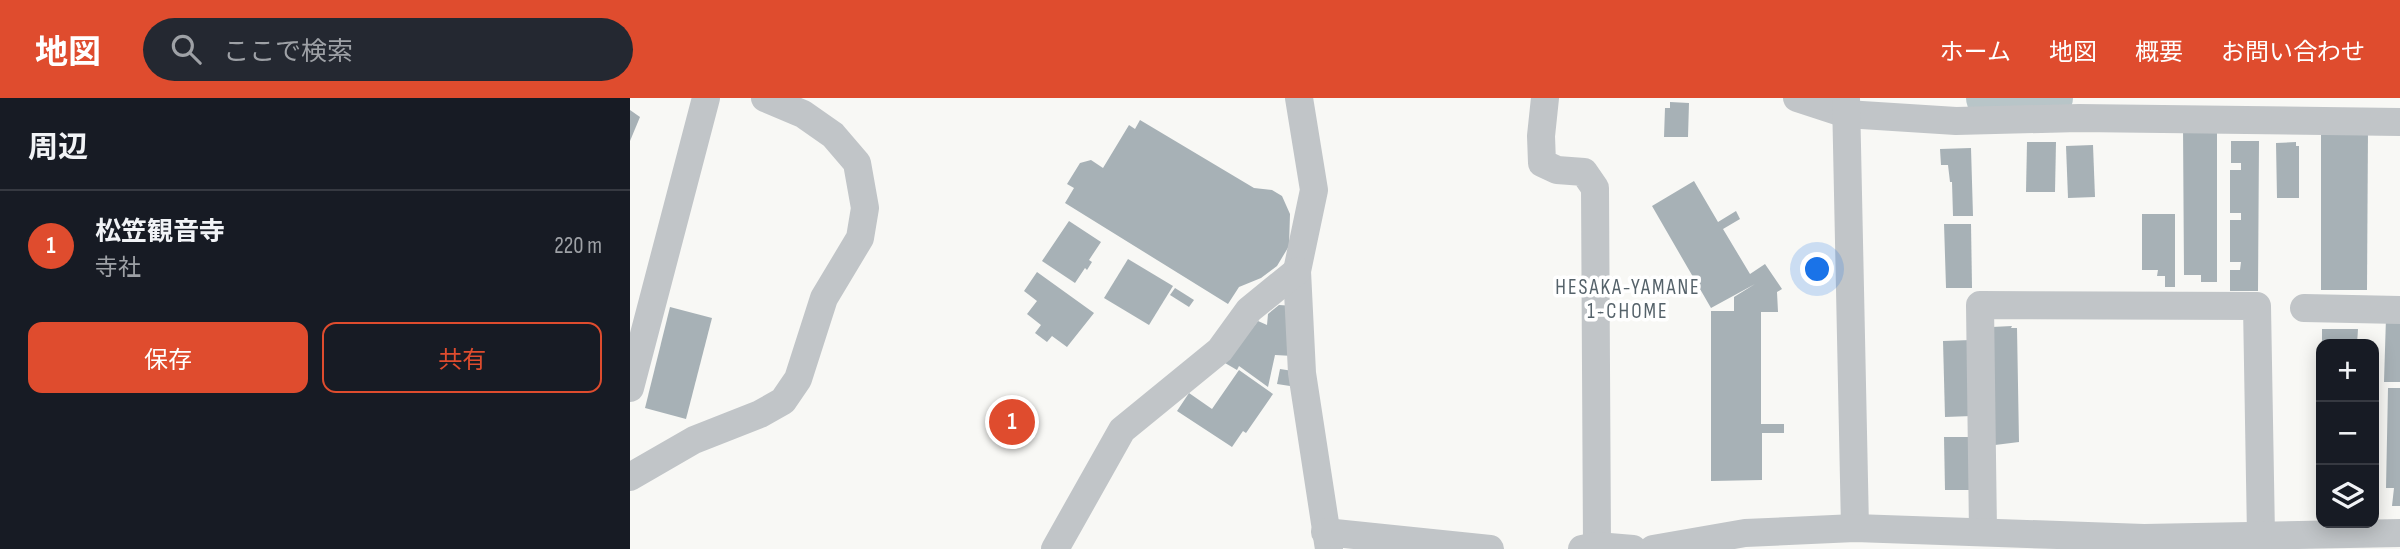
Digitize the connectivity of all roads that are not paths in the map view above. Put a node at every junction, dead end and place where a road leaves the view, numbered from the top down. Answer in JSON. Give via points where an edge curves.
{"nodes":[{"id":1,"x":706,"y":98,"type":"edge"},
{"id":2,"x":765,"y":98,"type":"edge"},
{"id":3,"x":1298,"y":98,"type":"edge"},
{"id":4,"x":1545,"y":98,"type":"edge"},
{"id":5,"x":1797,"y":98,"type":"edge"},
{"id":6,"x":1846,"y":105,"type":"edge"},
{"id":7,"x":2400,"y":122,"type":"edge"},
{"id":8,"x":1297,"y":271,"type":"junction"},
{"id":9,"x":2304,"y":308,"type":"dead end"},
{"id":10,"x":2400,"y":310,"type":"edge"},
{"id":11,"x":630,"y":388,"type":"edge"},
{"id":12,"x":630,"y":477,"type":"edge"},
{"id":13,"x":1854,"y":528,"type":"junction"},
{"id":14,"x":1983,"y":532,"type":"junction"},
{"id":15,"x":2400,"y":533,"type":"edge"},
{"id":16,"x":2261,"y":536,"type":"junction"},
{"id":17,"x":1327,"y":540,"type":"edge"},
{"id":18,"x":1745,"y":541,"type":"edge"},
{"id":19,"x":2144,"y":544,"type":"edge"},
{"id":20,"x":1589,"y":548,"type":"edge"},
{"id":21,"x":1055,"y":549,"type":"edge"},
{"id":22,"x":1490,"y":549,"type":"edge"},
{"id":23,"x":1633,"y":549,"type":"edge"},
{"id":24,"x":1653,"y":549,"type":"edge"}],
"edges":[{"from":1,"to":11,"type":"street"},
{"from":2,"to":12,"type":"street","via":[[803,114],[834,135],[857,163],[865,208],[860,238],[824,298],[798,379],[783,401],[694,440]]},
{"from":3,"to":8,"type":"street","via":[[1314,190]]},
{"from":4,"to":20,"type":"street","via":[[1542,163],[1557,170],[1584,172],[1595,188]]},
{"from":5,"to":6,"type":"street"},
{"from":6,"to":7,"type":"street","via":[[1956,121]]},
{"from":6,"to":13,"type":"street"},
{"from":8,"to":17,"type":"street","via":[[1302,373]]},
{"from":8,"to":21,"type":"street","via":[[1249,310],[1220,350],[1122,430]]},
{"from":9,"to":10,"type":"street"},
{"from":13,"to":14,"type":"street"},
{"from":13,"to":18,"type":"street"},
{"from":14,"to":16,"type":"street","via":[[1980,305],[2257,306]]},
{"from":14,"to":19,"type":"street"},
{"from":15,"to":16,"type":"street"},
{"from":16,"to":19,"type":"street"},
{"from":17,"to":22,"type":"street"},
{"from":18,"to":24,"type":"street"},
{"from":20,"to":23,"type":"street"}]}
